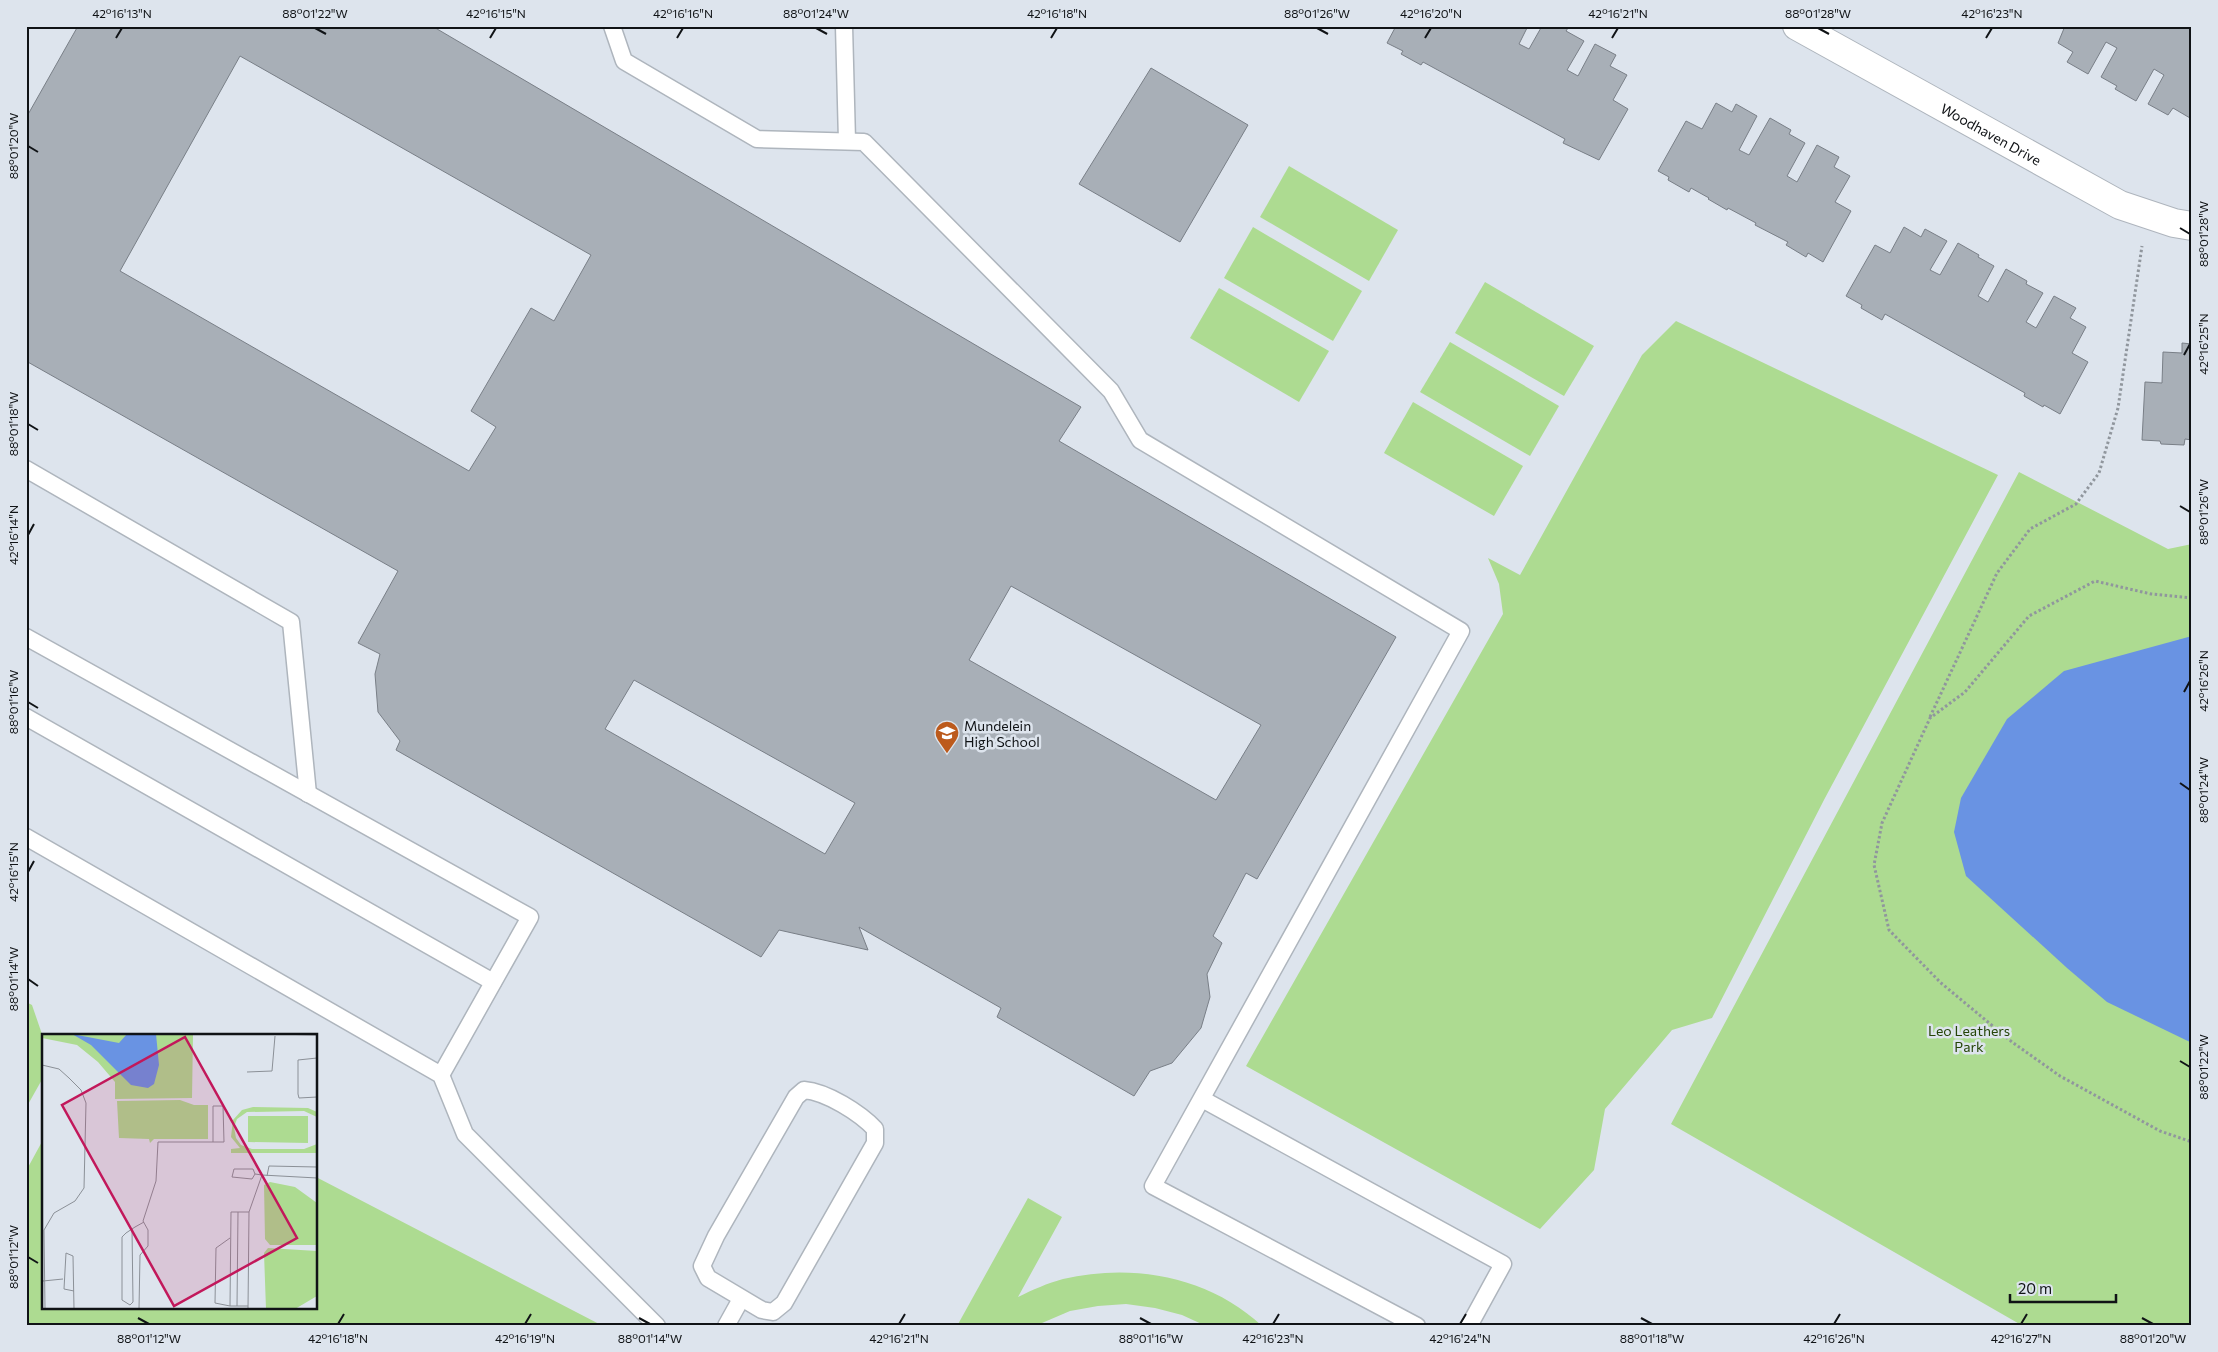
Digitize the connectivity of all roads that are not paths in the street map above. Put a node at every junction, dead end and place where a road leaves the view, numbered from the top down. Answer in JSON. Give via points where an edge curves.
{"nodes":[{"id":1,"x":612,"y":26,"type":"edge"},
{"id":2,"x":844,"y":26,"type":"edge"},
{"id":3,"x":1797,"y":26,"type":"edge"},
{"id":4,"x":846,"y":141,"type":"junction"},
{"id":5,"x":2192,"y":226,"type":"edge"},
{"id":6,"x":26,"y":469,"type":"edge"},
{"id":7,"x":26,"y":637,"type":"edge"},
{"id":8,"x":26,"y":717,"type":"edge"},
{"id":9,"x":308,"y":794,"type":"junction"},
{"id":10,"x":26,"y":837,"type":"edge"},
{"id":11,"x":493,"y":982,"type":"junction"},
{"id":12,"x":441,"y":1075,"type":"junction"},
{"id":13,"x":1202,"y":1099,"type":"junction"},
{"id":14,"x":741,"y":1299,"type":"junction"},
{"id":15,"x":657,"y":1326,"type":"edge"},
{"id":16,"x":726,"y":1326,"type":"edge"},
{"id":17,"x":1417,"y":1326,"type":"edge"},
{"id":18,"x":1469,"y":1326,"type":"edge"}],
"edges":[{"from":1,"to":4,"type":"lane","via":[[624,61],[757,139]]},
{"from":2,"to":4,"type":"lane"},
{"from":3,"to":5,"type":"street","name":"Woodhaven Drive","via":[[2120,206]]},
{"from":4,"to":13,"type":"lane","via":[[864,142],[1111,391],[1140,440],[1461,631]]},
{"from":6,"to":9,"type":"lane","via":[[291,622]]},
{"from":7,"to":9,"type":"lane"},
{"from":8,"to":11,"type":"lane"},
{"from":9,"to":11,"type":"lane","via":[[530,917]]},
{"from":10,"to":12,"type":"lane"},
{"from":11,"to":12,"type":"lane"},
{"from":12,"to":15,"type":"lane","via":[[464,1134]]},
{"from":13,"to":17,"type":"lane","via":[[1153,1186]]},
{"from":13,"to":18,"type":"lane","via":[[1503,1264]]},
{"from":14,"to":14,"type":"lane","via":[[773,1312],[784,1303],[876,1143],[875,1129],[866,1119],[814,1091],[804,1090],[796,1097],[706,1253],[702,1266],[708,1278]]},
{"from":14,"to":16,"type":"lane"}]}
